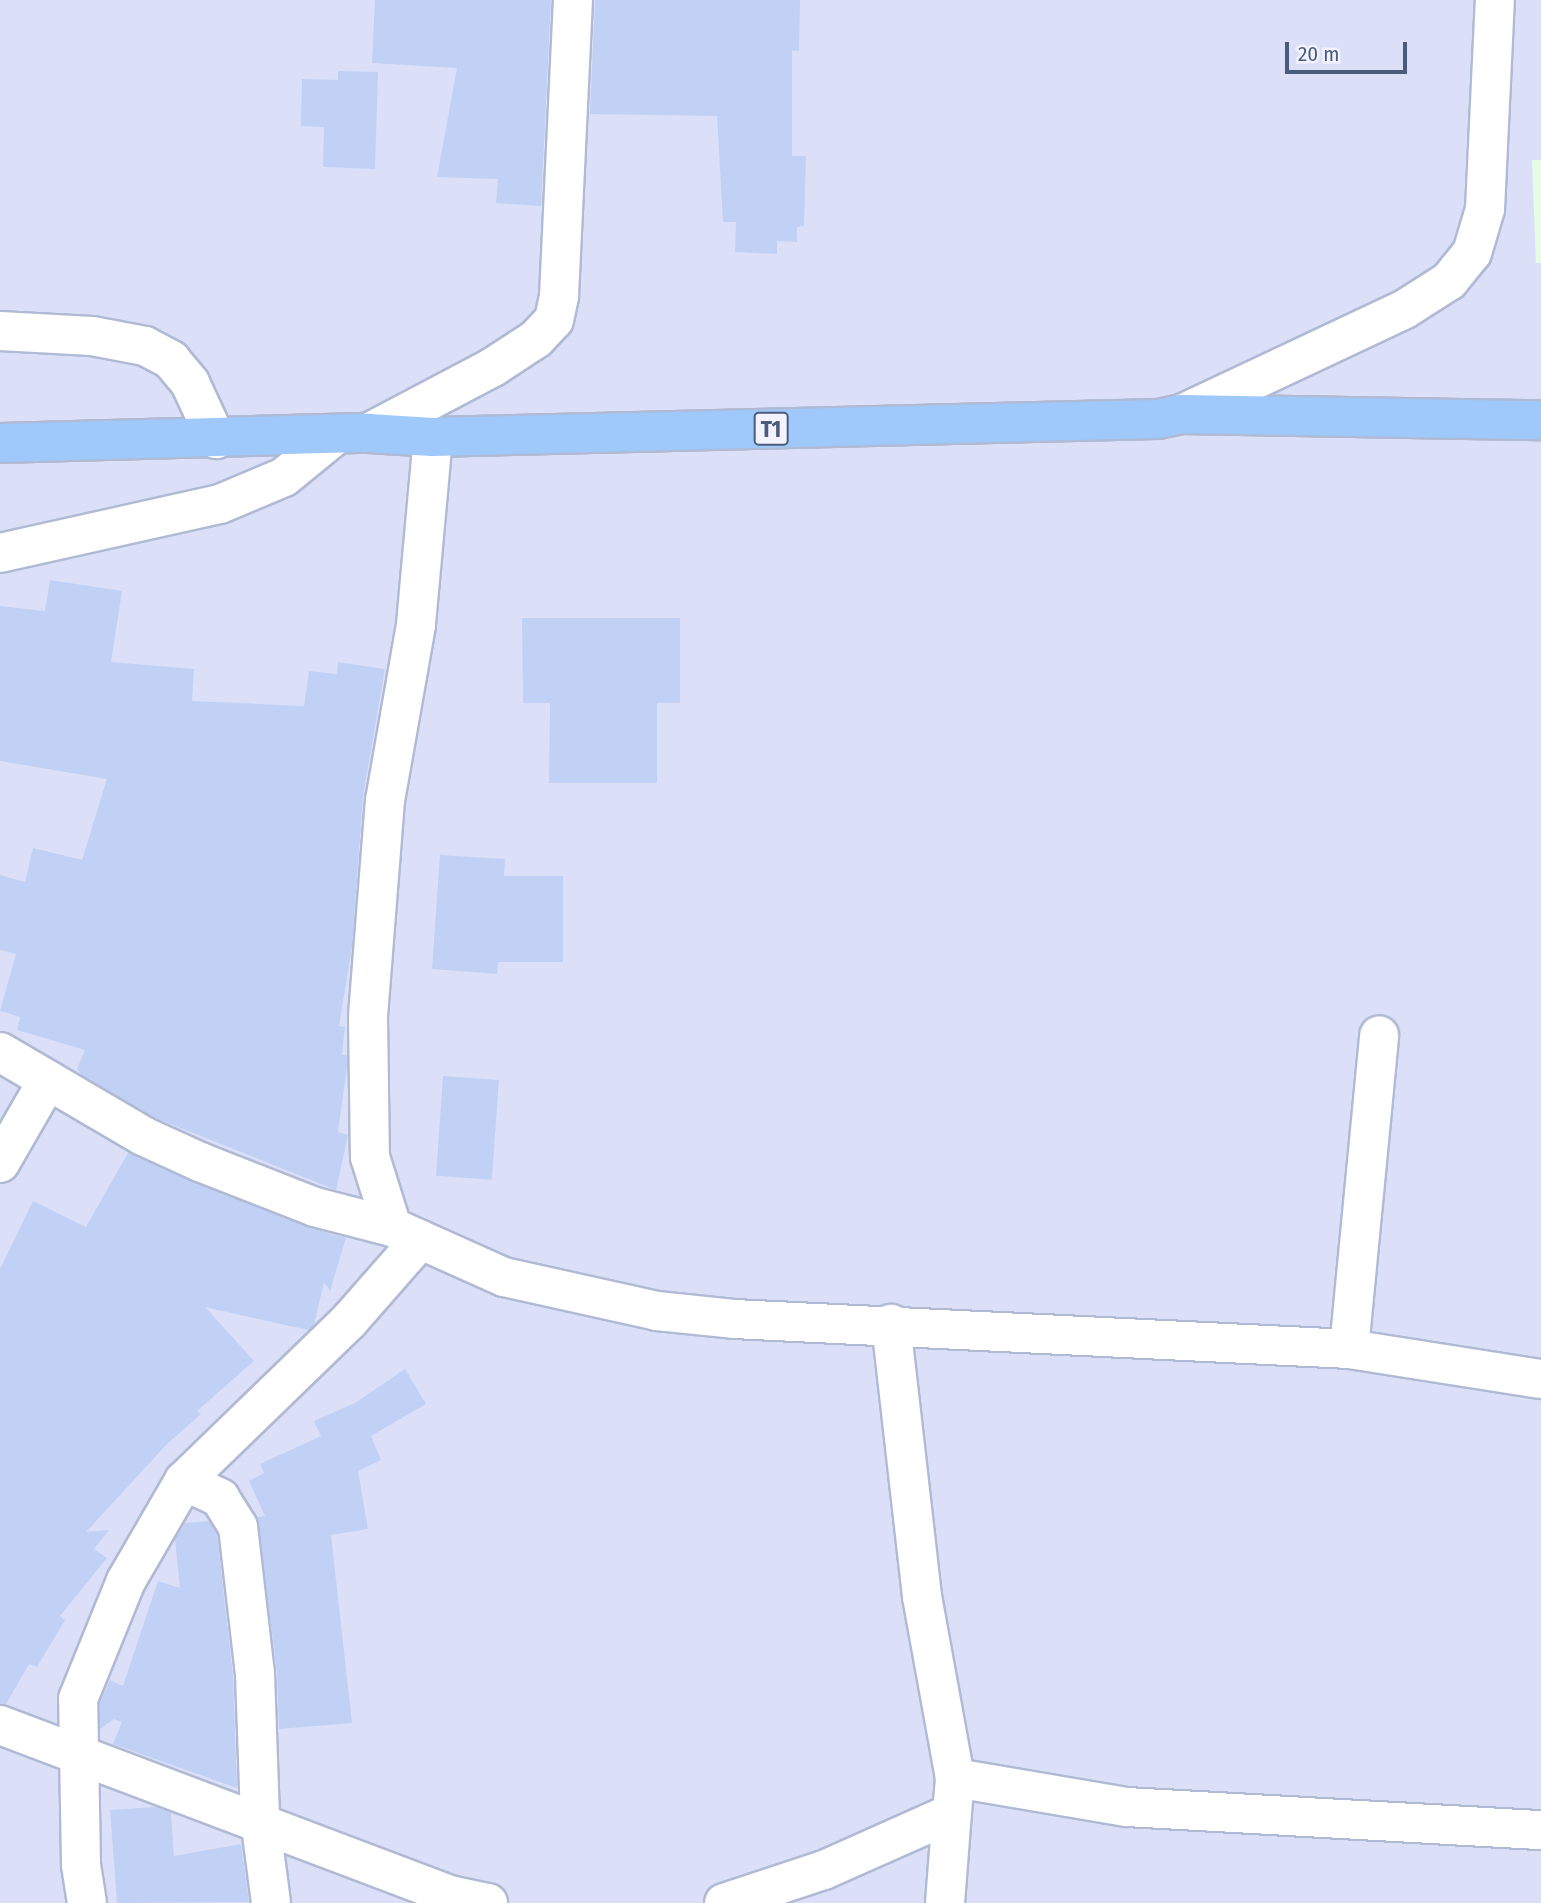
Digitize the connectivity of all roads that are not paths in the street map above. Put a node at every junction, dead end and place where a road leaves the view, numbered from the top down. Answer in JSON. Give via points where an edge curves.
{"nodes":[{"id":1,"x":573,"y":0,"type":"edge"},
{"id":2,"x":1495,"y":0,"type":"edge"},
{"id":3,"x":0,"y":331,"type":"edge"},
{"id":4,"x":1182,"y":414,"type":"junction"},
{"id":5,"x":1541,"y":420,"type":"edge"},
{"id":6,"x":351,"y":435,"type":"junction"},
{"id":7,"x":433,"y":437,"type":"junction"},
{"id":8,"x":216,"y":439,"type":"junction"},
{"id":9,"x":0,"y":443,"type":"edge"},
{"id":10,"x":0,"y":553,"type":"edge"},
{"id":11,"x":1379,"y":1035,"type":"dead end"},
{"id":12,"x":0,"y":1052,"type":"edge"},
{"id":13,"x":48,"y":1080,"type":"junction"},
{"id":14,"x":0,"y":1163,"type":"edge"},
{"id":15,"x":406,"y":1234,"type":"junction"},
{"id":16,"x":891,"y":1324,"type":"junction"},
{"id":17,"x":1349,"y":1349,"type":"junction"},
{"id":18,"x":1541,"y":1379,"type":"edge"},
{"id":19,"x":184,"y":1481,"type":"junction"},
{"id":20,"x":0,"y":1725,"type":"edge"},
{"id":21,"x":82,"y":1758,"type":"junction"},
{"id":22,"x":953,"y":1795,"type":"junction"},
{"id":23,"x":260,"y":1819,"type":"junction"},
{"id":24,"x":1541,"y":1830,"type":"edge"},
{"id":25,"x":454,"y":1899,"type":"edge"},
{"id":26,"x":87,"y":1903,"type":"edge"},
{"id":27,"x":271,"y":1903,"type":"edge"},
{"id":28,"x":488,"y":1903,"type":"edge"},
{"id":29,"x":724,"y":1903,"type":"edge"},
{"id":30,"x":945,"y":1903,"type":"edge"}],
"edges":[{"from":1,"to":6,"type":"street","via":[[559,296],[554,320],[536,339],[493,367]]},
{"from":2,"to":4,"type":"street","via":[[1485,209],[1472,254],[1449,281],[1405,309]]},
{"from":3,"to":8,"type":"street","via":[[92,336],[145,345],[170,360],[190,383]]},
{"from":4,"to":5,"type":"highway","number":"T1"},
{"from":4,"to":7,"type":"highway","number":"T1","via":[[1158,419]]},
{"from":6,"to":7,"type":"highway","number":"T1"},
{"from":6,"to":8,"type":"highway","number":"T1"},
{"from":6,"to":10,"type":"street","via":[[284,477],[220,504]]},
{"from":7,"to":15,"type":"street","via":[[416,625],[385,800],[368,1017],[370,1157]]},
{"from":8,"to":9,"type":"highway","number":"T1"},
{"from":11,"to":17,"type":"street"},
{"from":12,"to":13,"type":"street"},
{"from":13,"to":14,"type":"street"},
{"from":13,"to":15,"type":"street","via":[[143,1136],[200,1163],[315,1207]]},
{"from":15,"to":16,"type":"street","via":[[504,1277],[657,1311],[734,1320]]},
{"from":15,"to":19,"type":"street","via":[[349,1321]]},
{"from":16,"to":17,"type":"street"},
{"from":16,"to":22,"type":"street","via":[[922,1597]]},
{"from":17,"to":18,"type":"street"},
{"from":19,"to":21,"type":"street","via":[[126,1581],[95,1650],[79,1699]]},
{"from":19,"to":23,"type":"street","via":[[220,1497],[238,1527],[255,1674]]},
{"from":20,"to":21,"type":"street"},
{"from":21,"to":23,"type":"street"},
{"from":21,"to":26,"type":"street","via":[[81,1864]]},
{"from":22,"to":24,"type":"street"},
{"from":22,"to":29,"type":"street","via":[[824,1870]]},
{"from":22,"to":30,"type":"street"},
{"from":23,"to":25,"type":"street"},
{"from":23,"to":27,"type":"street"},
{"from":25,"to":28,"type":"street"}]}
